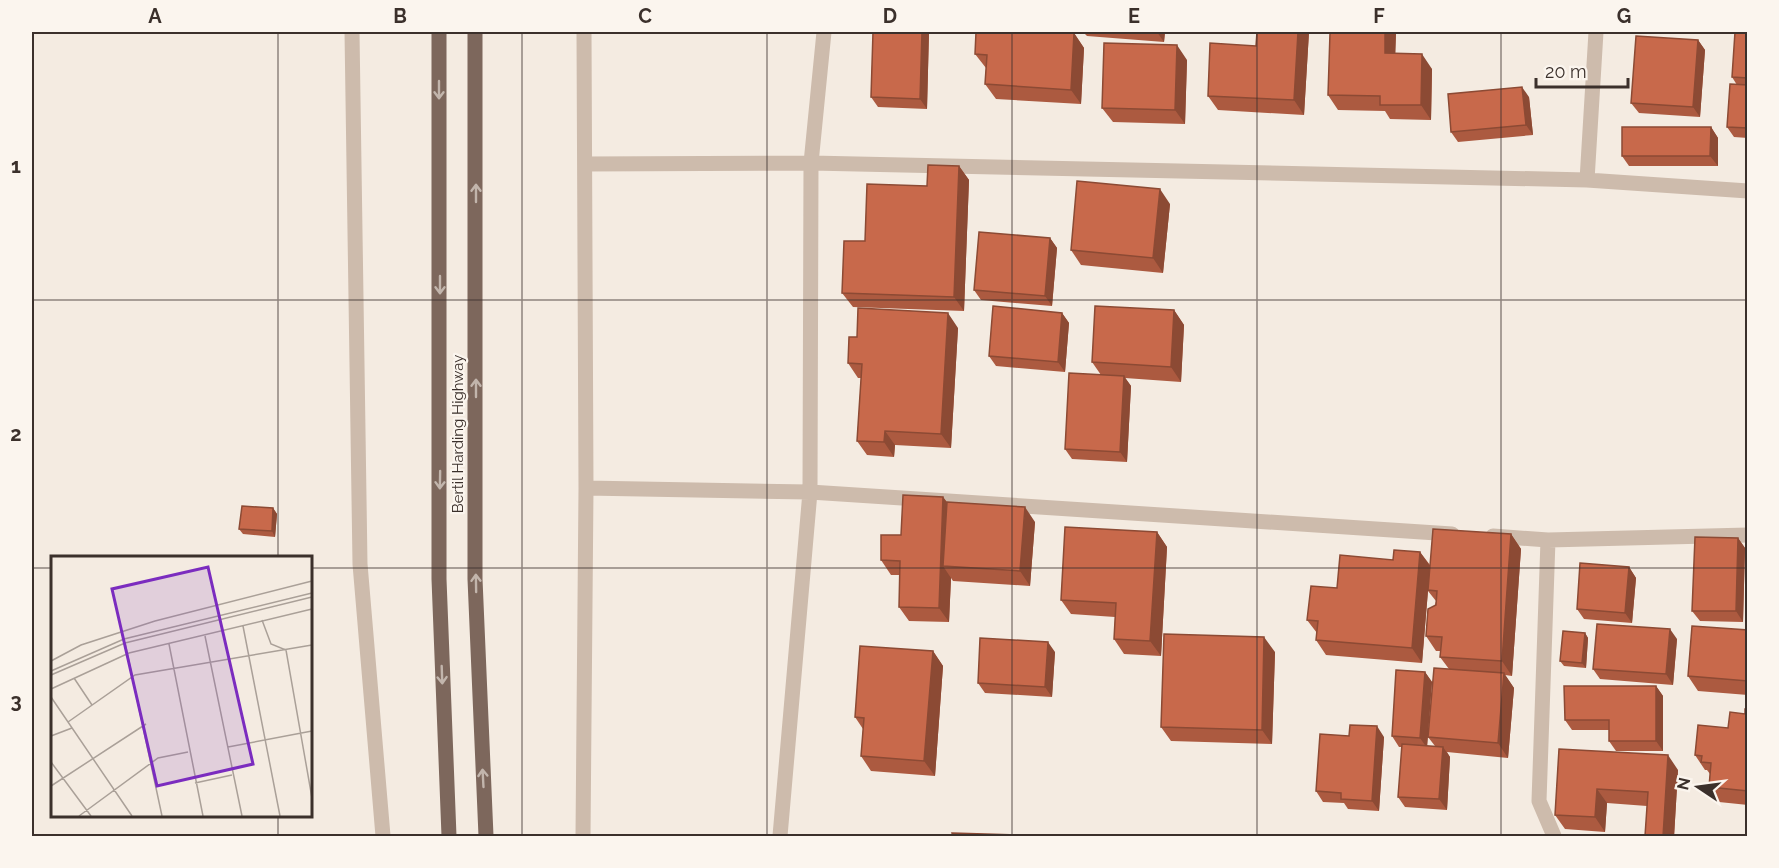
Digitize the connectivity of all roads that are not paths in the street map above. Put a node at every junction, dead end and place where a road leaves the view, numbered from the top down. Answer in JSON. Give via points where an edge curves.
{"nodes":[{"id":1,"x":352,"y":32,"type":"edge"},
{"id":2,"x":439,"y":32,"type":"edge"},
{"id":3,"x":475,"y":32,"type":"edge"},
{"id":4,"x":584,"y":32,"type":"edge"},
{"id":5,"x":824,"y":32,"type":"edge"},
{"id":6,"x":1596,"y":32,"type":"edge"},
{"id":7,"x":812,"y":163,"type":"junction"},
{"id":8,"x":585,"y":164,"type":"junction"},
{"id":9,"x":1587,"y":180,"type":"junction"},
{"id":10,"x":1748,"y":191,"type":"edge"},
{"id":11,"x":586,"y":488,"type":"junction"},
{"id":12,"x":810,"y":492,"type":"junction"},
{"id":13,"x":1748,"y":535,"type":"edge"},
{"id":14,"x":1548,"y":540,"type":"junction"},
{"id":15,"x":383,"y":837,"type":"edge"},
{"id":16,"x":449,"y":837,"type":"edge"},
{"id":17,"x":486,"y":837,"type":"edge"},
{"id":18,"x":583,"y":837,"type":"edge"},
{"id":19,"x":780,"y":837,"type":"edge"},
{"id":20,"x":1554,"y":837,"type":"edge"}],
"edges":[{"from":1,"to":15,"type":"street","via":[[360,564]]},
{"from":2,"to":16,"type":"main road","name":"Bertil Harding Highway","one_way":true,"via":[[439,579]]},
{"from":17,"to":3,"type":"main road","name":"Bertil Harding Highway","one_way":true,"via":[[475,579]]},
{"from":4,"to":8,"type":"street"},
{"from":5,"to":7,"type":"street"},
{"from":6,"to":9,"type":"street"},
{"from":7,"to":8,"type":"street"},
{"from":7,"to":9,"type":"street"},
{"from":7,"to":12,"type":"street"},
{"from":8,"to":11,"type":"street"},
{"from":9,"to":10,"type":"street"},
{"from":11,"to":12,"type":"street"},
{"from":11,"to":18,"type":"street"},
{"from":12,"to":14,"type":"street"},
{"from":12,"to":19,"type":"street"},
{"from":13,"to":14,"type":"street"},
{"from":14,"to":20,"type":"street","via":[[1539,801]]}]}
